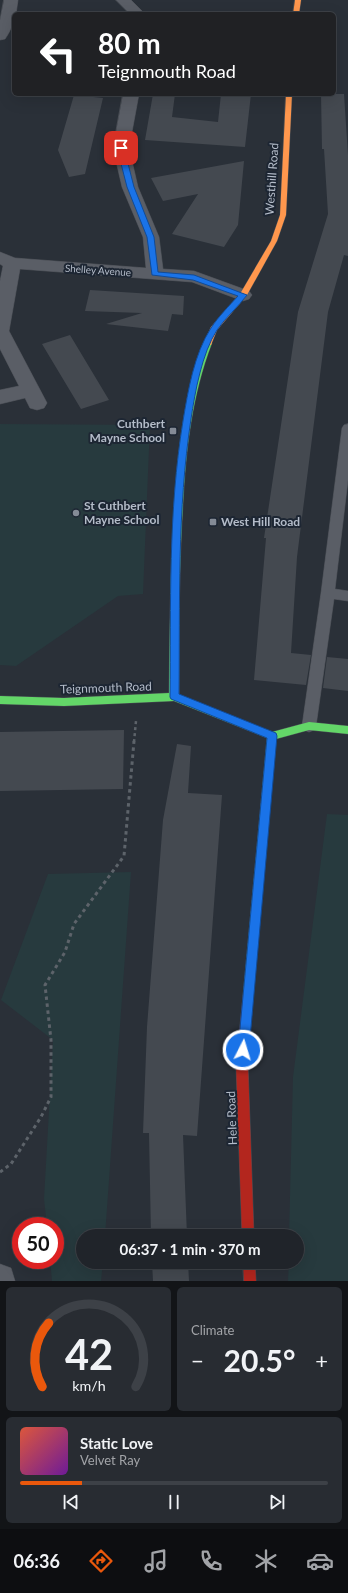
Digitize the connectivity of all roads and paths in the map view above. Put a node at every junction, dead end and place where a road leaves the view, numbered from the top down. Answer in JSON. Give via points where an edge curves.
{"nodes":[{"id":1,"x":11,"y":0,"type":"edge"},
{"id":2,"x":124,"y":0,"type":"edge"},
{"id":3,"x":298,"y":0,"type":"edge"},
{"id":4,"x":136,"y":12,"type":"edge"},
{"id":5,"x":296,"y":12,"type":"edge"},
{"id":6,"x":0,"y":36,"type":"edge"},
{"id":7,"x":131,"y":96,"type":"edge"},
{"id":8,"x":289,"y":96,"type":"edge"},
{"id":9,"x":6,"y":260,"type":"edge"},
{"id":10,"x":155,"y":274,"type":"junction"},
{"id":11,"x":243,"y":295,"type":"junction"},
{"id":12,"x":0,"y":397,"type":"edge"},
{"id":13,"x":348,"y":428,"type":"edge"},
{"id":14,"x":328,"y":593,"type":"junction"},
{"id":15,"x":348,"y":596,"type":"edge"},
{"id":16,"x":174,"y":697,"type":"junction"},
{"id":17,"x":0,"y":700,"type":"edge"},
{"id":18,"x":138,"y":700,"type":"junction"},
{"id":19,"x":309,"y":726,"type":"junction"},
{"id":20,"x":348,"y":730,"type":"edge"},
{"id":21,"x":272,"y":736,"type":"junction"},
{"id":22,"x":0,"y":1172,"type":"edge"},
{"id":23,"x":248,"y":1229,"type":"edge"},
{"id":24,"x":249,"y":1269,"type":"edge"},
{"id":25,"x":250,"y":1281,"type":"edge"}],
"edges":[{"from":1,"to":6,"type":"street","via":[[9,16]]},
{"from":2,"to":4,"type":"street"},
{"from":3,"to":5,"type":"street"},
{"from":7,"to":10,"type":"street","via":[[121,148],[130,187],[151,237]]},
{"from":8,"to":11,"type":"street","name":"Westhill Road","via":[[283,215],[274,241]]},
{"from":9,"to":10,"type":"street","name":"Shelley Avenue","via":[[74,269]]},
{"from":9,"to":12,"type":"street","via":[[0,331],[34,396]]},
{"from":10,"to":11,"type":"street","name":"Shelley Avenue","via":[[194,277]]},
{"from":11,"to":16,"type":"street","name":"Westhill Road","via":[[214,329],[199,364],[191,394],[182,451],[177,524]]},
{"from":13,"to":14,"type":"lane"},
{"from":14,"to":15,"type":"lane"},
{"from":14,"to":19,"type":"lane"},
{"from":16,"to":18,"type":"street","name":"Teignmouth Road"},
{"from":16,"to":21,"type":"street","name":"Teignmouth Road"},
{"from":17,"to":18,"type":"street","name":"Teignmouth Road"},
{"from":18,"to":22,"type":"path","via":[[124,856],[74,924],[65,952],[45,985],[51,1040],[51,1097],[42,1117],[11,1164]]},
{"from":19,"to":20,"type":"street"},
{"from":19,"to":21,"type":"street"},
{"from":21,"to":23,"type":"street","name":"Hele Road","via":[[242,1065]]},
{"from":24,"to":25,"type":"street"}]}
